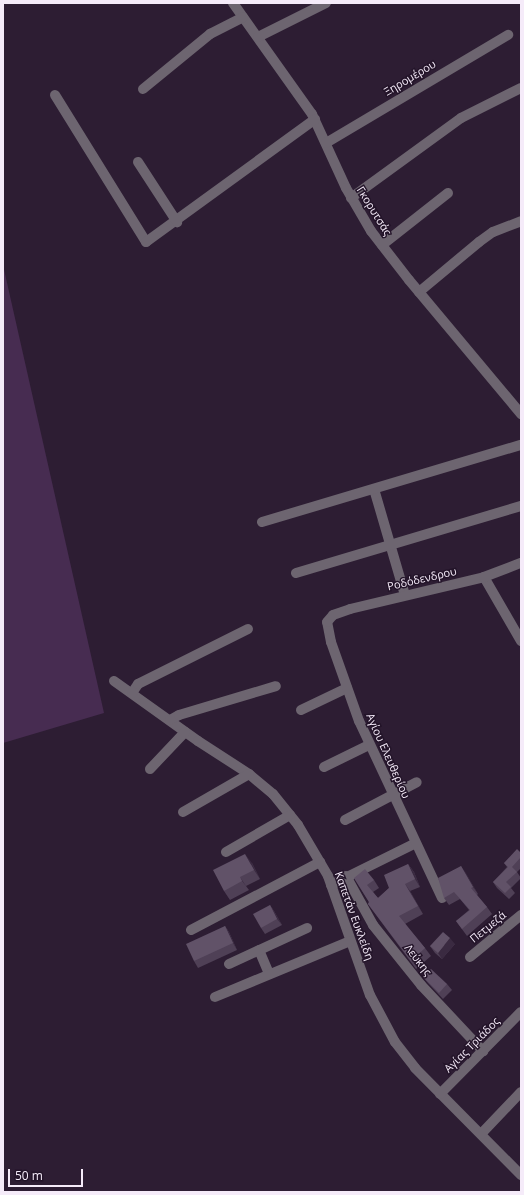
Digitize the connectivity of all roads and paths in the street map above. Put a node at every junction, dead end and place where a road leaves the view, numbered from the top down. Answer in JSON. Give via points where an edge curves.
{"nodes":[{"id":1,"x":233,"y":3,"type":"edge"},
{"id":2,"x":326,"y":3,"type":"edge"},
{"id":3,"x":243,"y":17,"type":"junction"},
{"id":4,"x":508,"y":35,"type":"dead end"},
{"id":5,"x":258,"y":37,"type":"junction"},
{"id":6,"x":521,"y":88,"type":"edge"},
{"id":7,"x":143,"y":90,"type":"dead end"},
{"id":8,"x":56,"y":95,"type":"dead end"},
{"id":9,"x":315,"y":119,"type":"junction"},
{"id":10,"x":326,"y":143,"type":"junction"},
{"id":11,"x":138,"y":162,"type":"dead end"},
{"id":12,"x":448,"y":193,"type":"dead end"},
{"id":13,"x":351,"y":198,"type":"junction"},
{"id":14,"x":521,"y":221,"type":"edge"},
{"id":15,"x":177,"y":222,"type":"junction"},
{"id":16,"x":382,"y":245,"type":"junction"},
{"id":17,"x":419,"y":292,"type":"junction"},
{"id":18,"x":521,"y":414,"type":"edge"},
{"id":19,"x":521,"y":445,"type":"edge"},
{"id":20,"x":374,"y":489,"type":"junction"},
{"id":21,"x":521,"y":506,"type":"edge"},
{"id":22,"x":262,"y":522,"type":"dead end"},
{"id":23,"x":390,"y":546,"type":"junction"},
{"id":24,"x":521,"y":563,"type":"edge"},
{"id":25,"x":296,"y":573,"type":"dead end"},
{"id":26,"x":484,"y":577,"type":"junction"},
{"id":27,"x":405,"y":595,"type":"junction"},
{"id":28,"x":328,"y":619,"type":"joint"},
{"id":29,"x":248,"y":629,"type":"dead end"},
{"id":30,"x":521,"y":641,"type":"edge"},
{"id":31,"x":114,"y":681,"type":"dead end"},
{"id":32,"x":276,"y":686,"type":"dead end"},
{"id":33,"x":347,"y":688,"type":"junction"},
{"id":34,"x":132,"y":693,"type":"junction"},
{"id":35,"x":301,"y":710,"type":"dead end"},
{"id":36,"x":170,"y":720,"type":"junction"},
{"id":37,"x":185,"y":732,"type":"junction"},
{"id":38,"x":369,"y":745,"type":"junction"},
{"id":39,"x":324,"y":767,"type":"dead end"},
{"id":40,"x":150,"y":769,"type":"dead end"},
{"id":41,"x":249,"y":774,"type":"junction"},
{"id":42,"x":417,"y":782,"type":"dead end"},
{"id":43,"x":392,"y":796,"type":"junction"},
{"id":44,"x":183,"y":812,"type":"dead end"},
{"id":45,"x":290,"y":815,"type":"junction"},
{"id":46,"x":345,"y":820,"type":"dead end"},
{"id":47,"x":414,"y":844,"type":"junction"},
{"id":48,"x":226,"y":852,"type":"dead end"},
{"id":49,"x":320,"y":862,"type":"junction"},
{"id":50,"x":346,"y":876,"type":"junction"},
{"id":51,"x":331,"y":885,"type":"junction"},
{"id":52,"x":442,"y":898,"type":"edge"},
{"id":53,"x":521,"y":915,"type":"edge"},
{"id":54,"x":307,"y":928,"type":"dead end"},
{"id":55,"x":191,"y":930,"type":"dead end"},
{"id":56,"x":350,"y":940,"type":"junction"},
{"id":57,"x":259,"y":950,"type":"junction"},
{"id":58,"x":470,"y":957,"type":"dead end"},
{"id":59,"x":229,"y":964,"type":"dead end"},
{"id":60,"x":269,"y":974,"type":"junction"},
{"id":61,"x":215,"y":997,"type":"dead end"},
{"id":62,"x":521,"y":1012,"type":"edge"},
{"id":63,"x":483,"y":1051,"type":"junction"},
{"id":64,"x":521,"y":1092,"type":"edge"},
{"id":65,"x":440,"y":1094,"type":"junction"},
{"id":66,"x":480,"y":1134,"type":"junction"},
{"id":67,"x":520,"y":1171,"type":"edge"}],
"edges":[{"from":1,"to":3,"type":"street","name":"Γκορυτσάς"},
{"from":2,"to":5,"type":"street"},
{"from":3,"to":5,"type":"street","name":"Γκορυτσάς"},
{"from":3,"to":7,"type":"street","via":[[210,34]]},
{"from":4,"to":10,"type":"street","name":"Ξηρομέρου"},
{"from":5,"to":9,"type":"street","name":"Γκορυτσάς"},
{"from":6,"to":13,"type":"street","via":[[461,118]]},
{"from":8,"to":15,"type":"street","via":[[146,242]]},
{"from":9,"to":10,"type":"street","name":"Γκορυτσάς"},
{"from":9,"to":15,"type":"street"},
{"from":10,"to":13,"type":"street","name":"Γκορυτσάς"},
{"from":11,"to":15,"type":"street"},
{"from":12,"to":16,"type":"street"},
{"from":13,"to":16,"type":"street","name":"Γκορυτσάς"},
{"from":14,"to":17,"type":"street","via":[[492,232]]},
{"from":16,"to":17,"type":"street","name":"Γκορυτσάς"},
{"from":17,"to":18,"type":"street","name":"Γκορυτσάς"},
{"from":19,"to":20,"type":"street"},
{"from":20,"to":22,"type":"street","via":[[335,498]]},
{"from":20,"to":23,"type":"street"},
{"from":21,"to":23,"type":"street"},
{"from":23,"to":25,"type":"street"},
{"from":23,"to":27,"type":"street"},
{"from":24,"to":26,"type":"street","name":"Ροδόδενδρου"},
{"from":26,"to":27,"type":"street","name":"Ροδόδενδρου"},
{"from":26,"to":30,"type":"street"},
{"from":27,"to":28,"type":"street","name":"Ροδόδενδρου","via":[[350,609]]},
{"from":28,"to":33,"type":"street","name":"Αγίου Ελευθερίου","via":[[331,642]]},
{"from":29,"to":34,"type":"street","via":[[138,684]]},
{"from":31,"to":34,"type":"street","name":"Καπετάν Ευκλείδη"},
{"from":32,"to":36,"type":"street","via":[[179,715]]},
{"from":33,"to":35,"type":"street"},
{"from":33,"to":38,"type":"street","name":"Αγίου Ελευθερίου"},
{"from":34,"to":36,"type":"street","name":"Καπετάν Ευκλείδη"},
{"from":36,"to":37,"type":"street","name":"Καπετάν Ευκλείδη"},
{"from":37,"to":40,"type":"street"},
{"from":37,"to":41,"type":"street","name":"Καπετάν Ευκλείδη"},
{"from":38,"to":39,"type":"street"},
{"from":38,"to":43,"type":"street","name":"Αγίου Ελευθερίου"},
{"from":41,"to":44,"type":"street"},
{"from":41,"to":45,"type":"street","name":"Καπετάν Ευκλείδη","via":[[267,788]]},
{"from":42,"to":43,"type":"street"},
{"from":43,"to":46,"type":"street"},
{"from":43,"to":47,"type":"street","name":"Αγίου Ελευθερίου"},
{"from":45,"to":48,"type":"street"},
{"from":45,"to":49,"type":"street","name":"Καπετάν Ευκλείδη"},
{"from":47,"to":50,"type":"street"},
{"from":47,"to":52,"type":"street","name":"Αγίου Ελευθερίου"},
{"from":49,"to":51,"type":"street","name":"Καπετάν Ευκλείδη"},
{"from":49,"to":55,"type":"street"},
{"from":50,"to":51,"type":"street"},
{"from":50,"to":63,"type":"street","name":"Λεύκης","via":[[373,925],[422,985]]},
{"from":51,"to":56,"type":"street","name":"Καπετάν Ευκλείδη"},
{"from":53,"to":58,"type":"street","name":"Πετμεζά"},
{"from":54,"to":57,"type":"street"},
{"from":56,"to":60,"type":"street"},
{"from":56,"to":65,"type":"street","name":"Καπετάν Ευκλείδη","via":[[370,995],[395,1042]]},
{"from":57,"to":59,"type":"street"},
{"from":57,"to":60,"type":"street"},
{"from":60,"to":61,"type":"street"},
{"from":62,"to":63,"type":"street","name":"Αγίας Τριάδος"},
{"from":63,"to":65,"type":"street","name":"Αγίας Τριάδος"},
{"from":64,"to":66,"type":"street"},
{"from":65,"to":66,"type":"street","name":"Καπετάν Ευκλείδη"},
{"from":66,"to":67,"type":"street","name":"Καπετάν Ευκλείδη"}]}
